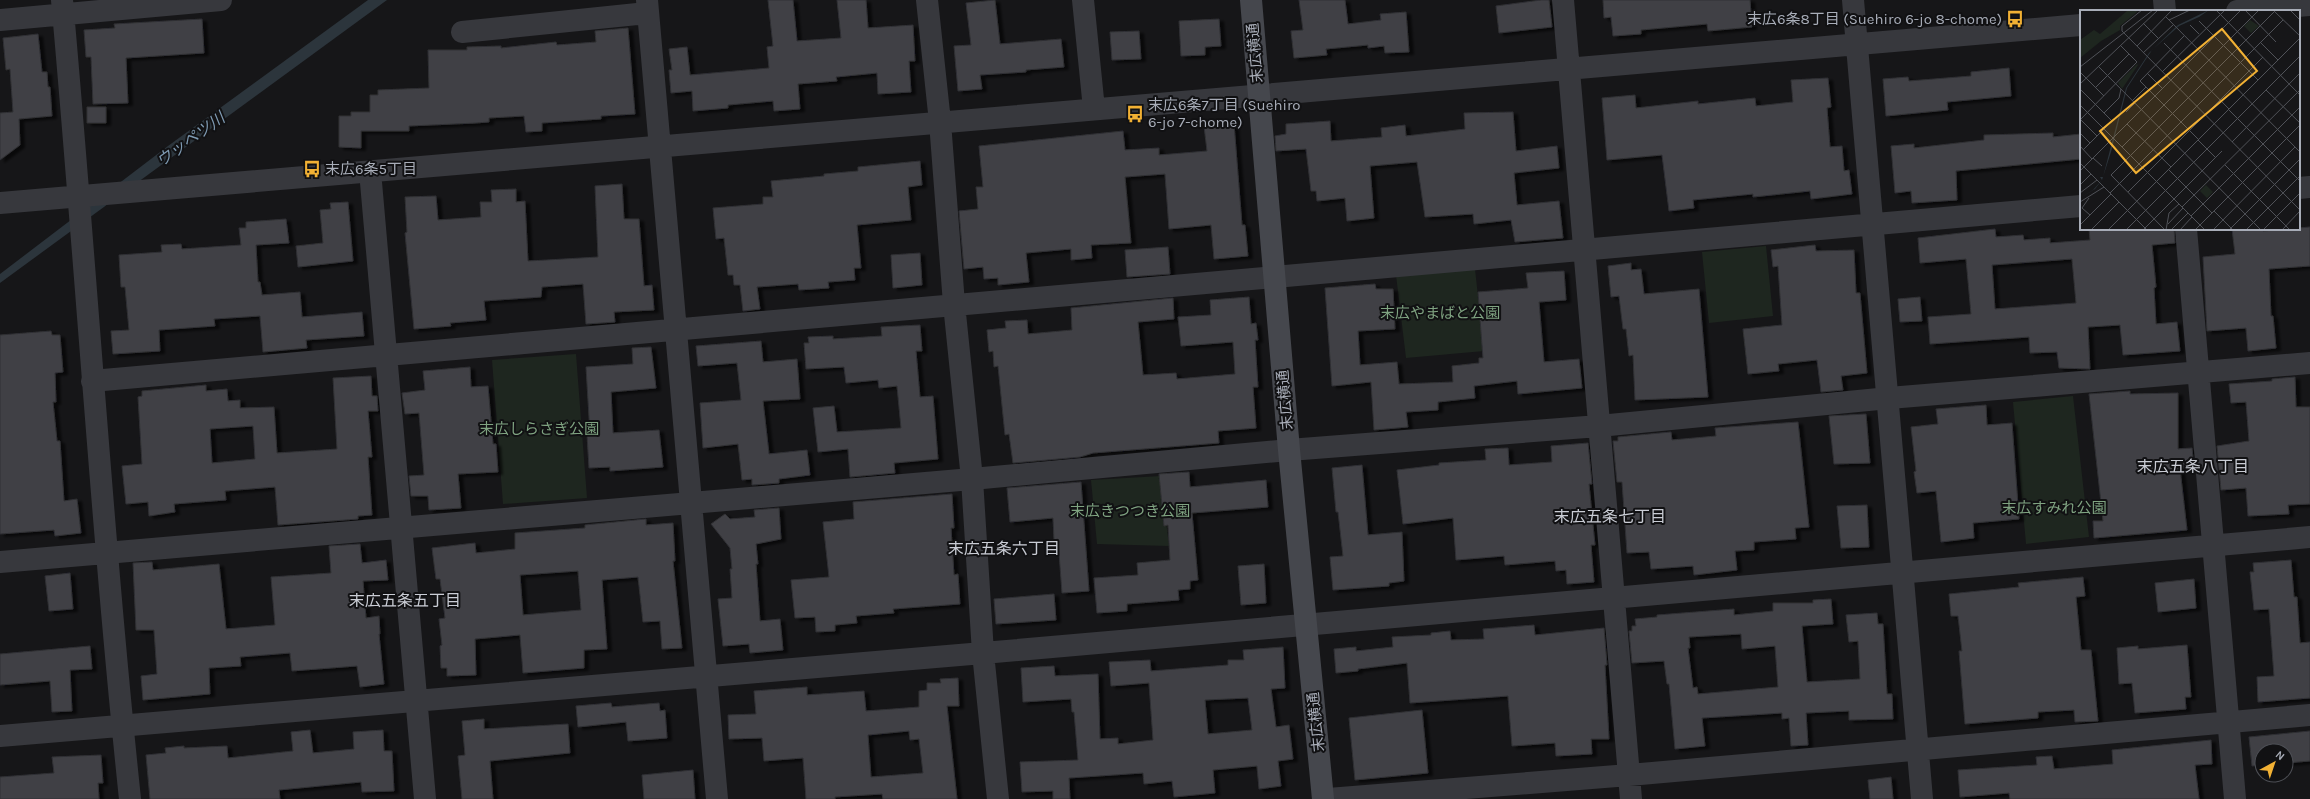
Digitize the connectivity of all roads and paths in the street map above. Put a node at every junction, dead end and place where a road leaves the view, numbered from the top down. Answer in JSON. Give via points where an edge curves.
{"nodes":[{"id":1,"x":221,"y":0,"type":"edge"},
{"id":2,"x":927,"y":0,"type":"edge"},
{"id":3,"x":1083,"y":0,"type":"edge"},
{"id":4,"x":1251,"y":0,"type":"edge"},
{"id":5,"x":1563,"y":0,"type":"edge"},
{"id":6,"x":1853,"y":0,"type":"edge"},
{"id":7,"x":2164,"y":0,"type":"edge"},
{"id":8,"x":2310,"y":5,"type":"edge"},
{"id":9,"x":647,"y":7,"type":"edge"},
{"id":10,"x":63,"y":8,"type":"edge"},
{"id":11,"x":2165,"y":10,"type":"edge"},
{"id":12,"x":2249,"y":10,"type":"edge"},
{"id":13,"x":0,"y":20,"type":"edge"},
{"id":14,"x":2080,"y":25,"type":"edge"},
{"id":15,"x":462,"y":32,"type":"dead end"},
{"id":16,"x":1857,"y":44,"type":"junction"},
{"id":17,"x":1568,"y":69,"type":"junction"},
{"id":18,"x":1259,"y":96,"type":"junction"},
{"id":19,"x":1094,"y":109,"type":"junction"},
{"id":20,"x":940,"y":122,"type":"junction"},
{"id":21,"x":660,"y":148,"type":"junction"},
{"id":22,"x":370,"y":171,"type":"junction"},
{"id":23,"x":2310,"y":187,"type":"edge"},
{"id":24,"x":2300,"y":188,"type":"edge"},
{"id":25,"x":78,"y":196,"type":"junction"},
{"id":26,"x":0,"y":203,"type":"edge"},
{"id":27,"x":2080,"y":206,"type":"edge"},
{"id":28,"x":1873,"y":225,"type":"junction"},
{"id":29,"x":2186,"y":230,"type":"edge"},
{"id":30,"x":1585,"y":251,"type":"junction"},
{"id":31,"x":1275,"y":278,"type":"junction"},
{"id":32,"x":954,"y":304,"type":"junction"},
{"id":33,"x":676,"y":328,"type":"junction"},
{"id":34,"x":385,"y":356,"type":"junction"},
{"id":35,"x":2310,"y":363,"type":"edge"},
{"id":36,"x":2200,"y":373,"type":"junction"},
{"id":37,"x":92,"y":381,"type":"junction"},
{"id":38,"x":1889,"y":398,"type":"junction"},
{"id":39,"x":1599,"y":426,"type":"junction"},
{"id":40,"x":1289,"y":450,"type":"junction"},
{"id":41,"x":972,"y":479,"type":"junction"},
{"id":42,"x":691,"y":502,"type":"junction"},
{"id":43,"x":399,"y":528,"type":"junction"},
{"id":44,"x":2310,"y":537,"type":"edge"},
{"id":45,"x":2214,"y":545,"type":"junction"},
{"id":46,"x":107,"y":552,"type":"junction"},
{"id":47,"x":0,"y":562,"type":"edge"},
{"id":48,"x":1904,"y":573,"type":"junction"},
{"id":49,"x":1615,"y":598,"type":"junction"},
{"id":50,"x":1306,"y":624,"type":"junction"},
{"id":51,"x":983,"y":653,"type":"junction"},
{"id":52,"x":707,"y":676,"type":"junction"},
{"id":53,"x":416,"y":700,"type":"junction"},
{"id":54,"x":2310,"y":715,"type":"edge"},
{"id":55,"x":2228,"y":721,"type":"junction"},
{"id":56,"x":122,"y":725,"type":"junction"},
{"id":57,"x":0,"y":736,"type":"edge"},
{"id":58,"x":1918,"y":750,"type":"junction"},
{"id":59,"x":1629,"y":775,"type":"junction"},
{"id":60,"x":130,"y":799,"type":"edge"},
{"id":61,"x":425,"y":799,"type":"edge"},
{"id":62,"x":717,"y":799,"type":"edge"},
{"id":63,"x":998,"y":799,"type":"edge"},
{"id":64,"x":1323,"y":799,"type":"edge"},
{"id":65,"x":1328,"y":799,"type":"edge"},
{"id":66,"x":1631,"y":799,"type":"edge"},
{"id":67,"x":1922,"y":799,"type":"edge"},
{"id":68,"x":2234,"y":799,"type":"edge"}],
"edges":[{"from":1,"to":10,"type":"street"},
{"from":2,"to":20,"type":"street"},
{"from":3,"to":19,"type":"street"},
{"from":4,"to":18,"type":"street","name":"末広横通"},
{"from":5,"to":17,"type":"street"},
{"from":6,"to":16,"type":"street"},
{"from":7,"to":11,"type":"street"},
{"from":8,"to":12,"type":"street"},
{"from":9,"to":15,"type":"street"},
{"from":9,"to":21,"type":"street"},
{"from":10,"to":13,"type":"street"},
{"from":10,"to":25,"type":"street"},
{"from":14,"to":16,"type":"street"},
{"from":16,"to":17,"type":"street"},
{"from":16,"to":28,"type":"street"},
{"from":17,"to":18,"type":"street"},
{"from":17,"to":30,"type":"street"},
{"from":18,"to":19,"type":"street"},
{"from":18,"to":31,"type":"street","name":"末広横通"},
{"from":19,"to":20,"type":"street"},
{"from":20,"to":21,"type":"street"},
{"from":20,"to":32,"type":"street"},
{"from":21,"to":22,"type":"street"},
{"from":21,"to":33,"type":"street"},
{"from":22,"to":25,"type":"street"},
{"from":22,"to":34,"type":"street"},
{"from":23,"to":24,"type":"street"},
{"from":25,"to":26,"type":"street"},
{"from":25,"to":37,"type":"street"},
{"from":27,"to":28,"type":"street"},
{"from":28,"to":30,"type":"street"},
{"from":28,"to":38,"type":"street"},
{"from":29,"to":36,"type":"street"},
{"from":30,"to":31,"type":"street"},
{"from":30,"to":39,"type":"street"},
{"from":31,"to":32,"type":"street"},
{"from":31,"to":40,"type":"street","name":"末広横通"},
{"from":32,"to":33,"type":"street"},
{"from":32,"to":41,"type":"street"},
{"from":33,"to":34,"type":"street"},
{"from":33,"to":42,"type":"street"},
{"from":34,"to":37,"type":"street"},
{"from":34,"to":43,"type":"street"},
{"from":35,"to":36,"type":"street"},
{"from":36,"to":38,"type":"street"},
{"from":36,"to":45,"type":"street"},
{"from":37,"to":46,"type":"street"},
{"from":38,"to":39,"type":"street"},
{"from":38,"to":48,"type":"street"},
{"from":39,"to":40,"type":"street"},
{"from":39,"to":49,"type":"street"},
{"from":40,"to":41,"type":"street"},
{"from":40,"to":50,"type":"street","name":"末広横通"},
{"from":41,"to":42,"type":"street"},
{"from":41,"to":51,"type":"street"},
{"from":42,"to":43,"type":"street"},
{"from":42,"to":52,"type":"street"},
{"from":43,"to":46,"type":"street"},
{"from":43,"to":53,"type":"street"},
{"from":44,"to":45,"type":"street"},
{"from":45,"to":48,"type":"street"},
{"from":45,"to":55,"type":"street"},
{"from":46,"to":47,"type":"street"},
{"from":46,"to":56,"type":"street"},
{"from":48,"to":49,"type":"street"},
{"from":48,"to":58,"type":"street"},
{"from":49,"to":50,"type":"street"},
{"from":49,"to":59,"type":"street"},
{"from":50,"to":51,"type":"street"},
{"from":50,"to":64,"type":"street","name":"末広横通"},
{"from":51,"to":52,"type":"street"},
{"from":51,"to":63,"type":"street"},
{"from":52,"to":53,"type":"street"},
{"from":52,"to":62,"type":"street"},
{"from":53,"to":56,"type":"street"},
{"from":53,"to":61,"type":"street"},
{"from":54,"to":55,"type":"street"},
{"from":55,"to":58,"type":"street"},
{"from":55,"to":68,"type":"street"},
{"from":56,"to":57,"type":"street"},
{"from":56,"to":60,"type":"street"},
{"from":58,"to":59,"type":"street"},
{"from":58,"to":67,"type":"street"},
{"from":59,"to":65,"type":"street"},
{"from":59,"to":66,"type":"street"}]}
